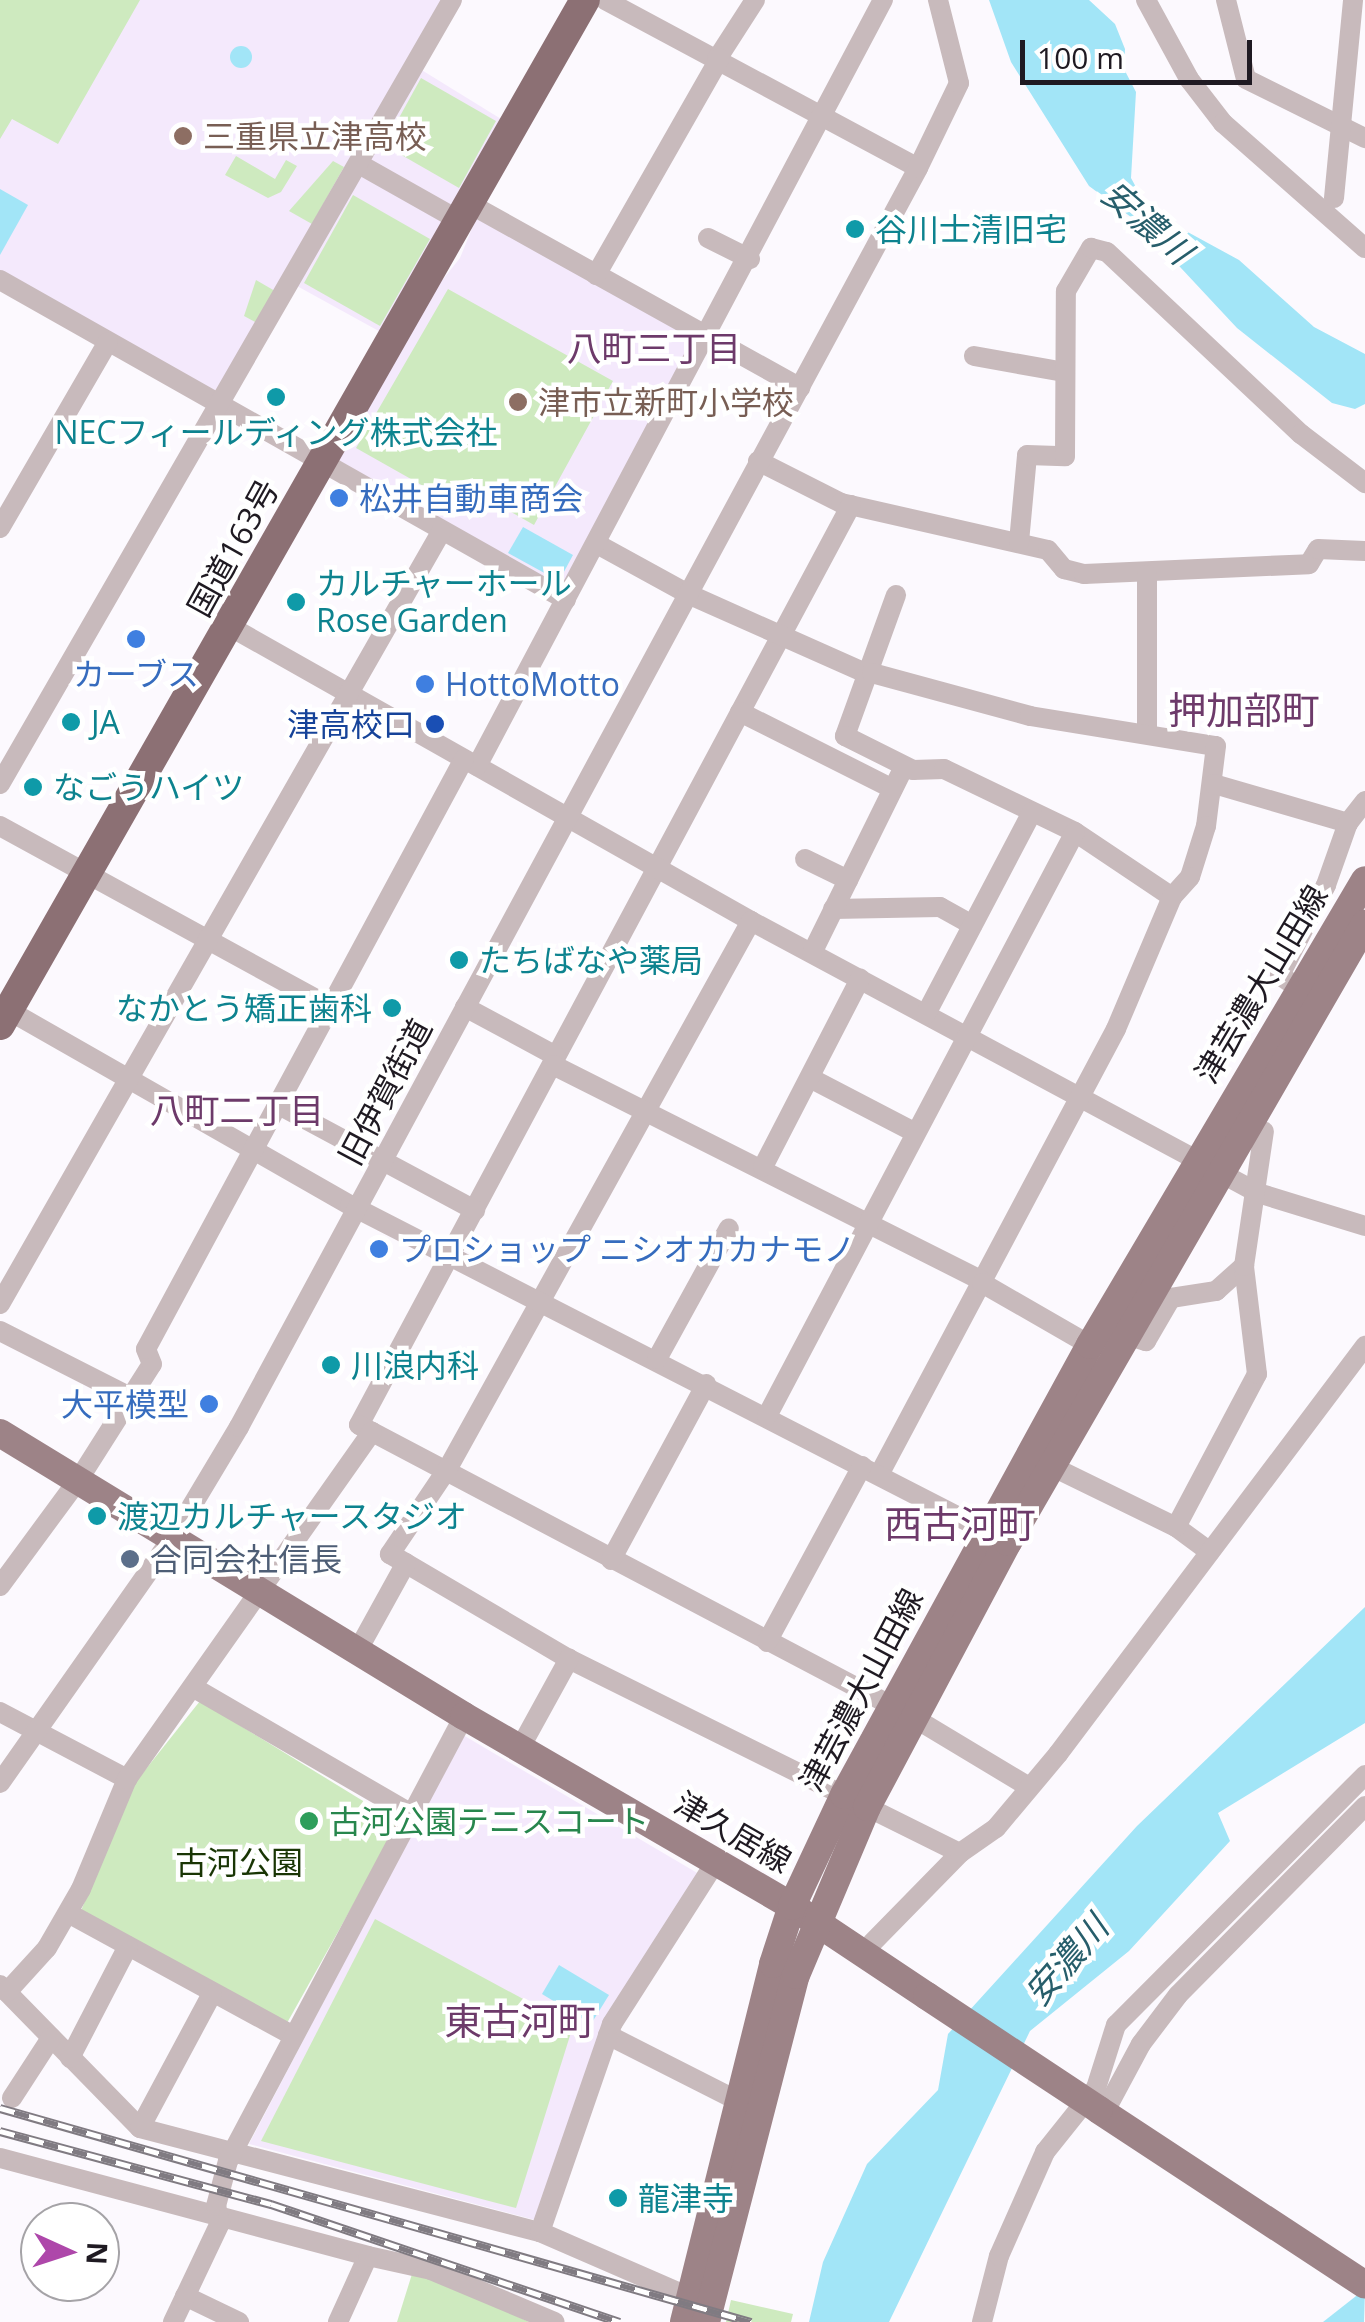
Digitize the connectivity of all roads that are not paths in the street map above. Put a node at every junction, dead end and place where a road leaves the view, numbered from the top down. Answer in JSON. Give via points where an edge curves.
{"nodes":[{"id":1,"x":452,"y":0,"type":"edge"},
{"id":2,"x":585,"y":0,"type":"edge"},
{"id":3,"x":605,"y":0,"type":"edge"},
{"id":4,"x":754,"y":0,"type":"edge"},
{"id":5,"x":882,"y":0,"type":"edge"},
{"id":6,"x":938,"y":0,"type":"edge"},
{"id":7,"x":1146,"y":0,"type":"edge"},
{"id":8,"x":1226,"y":0,"type":"edge"},
{"id":9,"x":1353,"y":0,"type":"edge"},
{"id":10,"x":718,"y":59,"type":"junction"},
{"id":11,"x":827,"y":114,"type":"junction"},
{"id":12,"x":1343,"y":127,"type":"junction"},
{"id":13,"x":1365,"y":138,"type":"edge"},
{"id":14,"x":359,"y":164,"type":"junction"},
{"id":15,"x":918,"y":168,"type":"junction"},
{"id":16,"x":1334,"y":198,"type":"dead end"},
{"id":17,"x":465,"y":212,"type":"junction"},
{"id":18,"x":708,"y":238,"type":"dead end"},
{"id":19,"x":1365,"y":248,"type":"edge"},
{"id":20,"x":750,"y":260,"type":"junction"},
{"id":21,"x":596,"y":275,"type":"junction"},
{"id":22,"x":0,"y":280,"type":"edge"},
{"id":23,"x":707,"y":336,"type":"junction"},
{"id":24,"x":108,"y":342,"type":"junction"},
{"id":25,"x":974,"y":356,"type":"dead end"},
{"id":26,"x":1064,"y":372,"type":"junction"},
{"id":27,"x":800,"y":388,"type":"junction"},
{"id":28,"x":219,"y":404,"type":"junction"},
{"id":29,"x":758,"y":461,"type":"junction"},
{"id":30,"x":320,"y":464,"type":"junction"},
{"id":31,"x":1365,"y":484,"type":"edge"},
{"id":32,"x":851,"y":505,"type":"junction"},
{"id":33,"x":2,"y":521,"type":"edge"},
{"id":34,"x":440,"y":532,"type":"junction"},
{"id":35,"x":1019,"y":542,"type":"junction"},
{"id":36,"x":597,"y":544,"type":"junction"},
{"id":37,"x":1365,"y":550,"type":"edge"},
{"id":38,"x":1147,"y":575,"type":"junction"},
{"id":39,"x":688,"y":594,"type":"junction"},
{"id":40,"x":896,"y":594,"type":"dead end"},
{"id":41,"x":566,"y":600,"type":"junction"},
{"id":42,"x":229,"y":626,"type":"junction"},
{"id":43,"x":781,"y":637,"type":"junction"},
{"id":44,"x":870,"y":673,"type":"junction"},
{"id":45,"x":348,"y":694,"type":"junction"},
{"id":46,"x":740,"y":712,"type":"junction"},
{"id":47,"x":1147,"y":733,"type":"junction"},
{"id":48,"x":471,"y":762,"type":"junction"},
{"id":49,"x":904,"y":766,"type":"junction"},
{"id":50,"x":0,"y":784,"type":"edge"},
{"id":51,"x":1214,"y":784,"type":"junction"},
{"id":52,"x":894,"y":789,"type":"junction"},
{"id":53,"x":1365,"y":801,"type":"edge"},
{"id":54,"x":1032,"y":812,"type":"junction"},
{"id":55,"x":567,"y":817,"type":"junction"},
{"id":56,"x":1348,"y":823,"type":"junction"},
{"id":57,"x":0,"y":826,"type":"edge"},
{"id":58,"x":1075,"y":832,"type":"junction"},
{"id":59,"x":804,"y":859,"type":"dead end"},
{"id":60,"x":656,"y":867,"type":"junction"},
{"id":61,"x":85,"y":874,"type":"junction"},
{"id":62,"x":848,"y":880,"type":"junction"},
{"id":63,"x":1365,"y":880,"type":"edge"},
{"id":64,"x":1172,"y":897,"type":"junction"},
{"id":65,"x":834,"y":910,"type":"junction"},
{"id":66,"x":751,"y":921,"type":"junction"},
{"id":67,"x":1365,"y":924,"type":"edge"},
{"id":68,"x":972,"y":925,"type":"junction"},
{"id":69,"x":206,"y":942,"type":"junction"},
{"id":70,"x":812,"y":953,"type":"junction"},
{"id":71,"x":860,"y":979,"type":"junction"},
{"id":72,"x":1307,"y":994,"type":"junction"},
{"id":73,"x":329,"y":1006,"type":"junction"},
{"id":74,"x":465,"y":1007,"type":"junction"},
{"id":75,"x":926,"y":1014,"type":"junction"},
{"id":76,"x":4,"y":1018,"type":"edge"},
{"id":77,"x":967,"y":1037,"type":"junction"},
{"id":78,"x":555,"y":1061,"type":"junction"},
{"id":79,"x":810,"y":1078,"type":"junction"},
{"id":80,"x":128,"y":1079,"type":"junction"},
{"id":81,"x":1079,"y":1097,"type":"junction"},
{"id":82,"x":277,"y":1104,"type":"junction"},
{"id":83,"x":649,"y":1111,"type":"junction"},
{"id":84,"x":1264,"y":1131,"type":"dead end"},
{"id":85,"x":916,"y":1133,"type":"junction"},
{"id":86,"x":253,"y":1149,"type":"junction"},
{"id":87,"x":382,"y":1160,"type":"junction"},
{"id":88,"x":1208,"y":1166,"type":"junction"},
{"id":89,"x":763,"y":1167,"type":"junction"},
{"id":90,"x":1255,"y":1191,"type":"junction"},
{"id":91,"x":358,"y":1205,"type":"junction"},
{"id":92,"x":475,"y":1210,"type":"junction"},
{"id":93,"x":870,"y":1221,"type":"junction"},
{"id":94,"x":1365,"y":1226,"type":"edge"},
{"id":95,"x":730,"y":1228,"type":"dead end"},
{"id":96,"x":453,"y":1252,"type":"junction"},
{"id":97,"x":1244,"y":1266,"type":"junction"},
{"id":98,"x":982,"y":1281,"type":"junction"},
{"id":99,"x":544,"y":1299,"type":"junction"},
{"id":100,"x":0,"y":1304,"type":"edge"},
{"id":101,"x":0,"y":1331,"type":"edge"},
{"id":102,"x":1126,"y":1335,"type":"junction"},
{"id":103,"x":1090,"y":1344,"type":"junction"},
{"id":104,"x":1365,"y":1346,"type":"edge"},
{"id":105,"x":657,"y":1359,"type":"junction"},
{"id":106,"x":706,"y":1384,"type":"junction"},
{"id":107,"x":132,"y":1398,"type":"junction"},
{"id":108,"x":767,"y":1416,"type":"junction"},
{"id":109,"x":372,"y":1432,"type":"junction"},
{"id":110,"x":0,"y":1433,"type":"edge"},
{"id":111,"x":1051,"y":1466,"type":"junction"},
{"id":112,"x":442,"y":1470,"type":"junction"},
{"id":113,"x":871,"y":1471,"type":"junction"},
{"id":114,"x":79,"y":1479,"type":"junction"},
{"id":115,"x":1176,"y":1527,"type":"junction"},
{"id":116,"x":174,"y":1534,"type":"junction"},
{"id":117,"x":997,"y":1536,"type":"junction"},
{"id":118,"x":1210,"y":1552,"type":"junction"},
{"id":119,"x":611,"y":1560,"type":"junction"},
{"id":120,"x":406,"y":1563,"type":"junction"},
{"id":121,"x":0,"y":1586,"type":"edge"},
{"id":122,"x":265,"y":1592,"type":"junction"},
{"id":123,"x":767,"y":1642,"type":"junction"},
{"id":124,"x":359,"y":1648,"type":"junction"},
{"id":125,"x":569,"y":1658,"type":"junction"},
{"id":126,"x":196,"y":1689,"type":"junction"},
{"id":127,"x":0,"y":1712,"type":"edge"},
{"id":128,"x":900,"y":1712,"type":"junction"},
{"id":129,"x":464,"y":1716,"type":"junction"},
{"id":130,"x":32,"y":1730,"type":"junction"},
{"id":131,"x":520,"y":1748,"type":"junction"},
{"id":132,"x":1365,"y":1776,"type":"edge"},
{"id":133,"x":127,"y":1778,"type":"junction"},
{"id":134,"x":0,"y":1783,"type":"edge"},
{"id":135,"x":1029,"y":1787,"type":"junction"},
{"id":136,"x":855,"y":1801,"type":"junction"},
{"id":137,"x":1365,"y":1806,"type":"edge"},
{"id":138,"x":412,"y":1814,"type":"junction"},
{"id":139,"x":960,"y":1852,"type":"junction"},
{"id":140,"x":715,"y":1863,"type":"junction"},
{"id":141,"x":68,"y":1914,"type":"junction"},
{"id":142,"x":803,"y":1914,"type":"junction"},
{"id":143,"x":872,"y":1944,"type":"dead end"},
{"id":144,"x":128,"y":1946,"type":"junction"},
{"id":145,"x":3,"y":1988,"type":"edge"},
{"id":146,"x":212,"y":1994,"type":"junction"},
{"id":147,"x":608,"y":2035,"type":"junction"},
{"id":148,"x":294,"y":2036,"type":"junction"},
{"id":149,"x":50,"y":2038,"type":"junction"},
{"id":150,"x":70,"y":2058,"type":"junction"},
{"id":151,"x":12,"y":2098,"type":"dead end"},
{"id":152,"x":736,"y":2100,"type":"junction"},
{"id":153,"x":1102,"y":2111,"type":"junction"},
{"id":154,"x":140,"y":2128,"type":"junction"},
{"id":155,"x":235,"y":2151,"type":"junction"},
{"id":156,"x":0,"y":2158,"type":"edge"},
{"id":157,"x":218,"y":2215,"type":"junction"},
{"id":158,"x":540,"y":2232,"type":"junction"},
{"id":159,"x":368,"y":2256,"type":"junction"},
{"id":160,"x":1354,"y":2278,"type":"edge"},
{"id":161,"x":678,"y":2292,"type":"dead end"},
{"id":162,"x":185,"y":2296,"type":"junction"},
{"id":163,"x":545,"y":2321,"type":"edge"},
{"id":164,"x":173,"y":2322,"type":"edge"},
{"id":165,"x":239,"y":2322,"type":"edge"},
{"id":166,"x":338,"y":2322,"type":"edge"},
{"id":167,"x":684,"y":2322,"type":"edge"},
{"id":168,"x":706,"y":2322,"type":"edge"},
{"id":169,"x":982,"y":2322,"type":"edge"}],
"edges":[{"from":1,"to":14,"type":"street"},
{"from":2,"to":17,"type":"highway","name":"国道163号"},
{"from":3,"to":10,"type":"street"},
{"from":4,"to":10,"type":"street"},
{"from":5,"to":11,"type":"street"},
{"from":6,"to":15,"type":"street","name":"旧伊賀街道","via":[[958,83]]},
{"from":7,"to":19,"type":"street","via":[[1189,79],[1223,124]]},
{"from":8,"to":12,"type":"street","via":[[1246,79]]},
{"from":9,"to":12,"type":"street"},
{"from":10,"to":11,"type":"street"},
{"from":10,"to":21,"type":"street"},
{"from":11,"to":15,"type":"street"},
{"from":11,"to":20,"type":"street"},
{"from":12,"to":13,"type":"street"},
{"from":12,"to":16,"type":"street"},
{"from":14,"to":17,"type":"street"},
{"from":14,"to":28,"type":"street"},
{"from":15,"to":27,"type":"street","name":"旧伊賀街道"},
{"from":17,"to":21,"type":"street"},
{"from":17,"to":30,"type":"highway","name":"国道163号"},
{"from":18,"to":20,"type":"street"},
{"from":20,"to":23,"type":"street"},
{"from":21,"to":23,"type":"street"},
{"from":22,"to":24,"type":"street"},
{"from":23,"to":27,"type":"street"},
{"from":23,"to":36,"type":"street"},
{"from":24,"to":28,"type":"street"},
{"from":24,"to":33,"type":"street"},
{"from":25,"to":26,"type":"street"},
{"from":26,"to":31,"type":"street","via":[[1066,291],[1091,248],[1107,252],[1301,434]]},
{"from":26,"to":35,"type":"street","via":[[1066,456],[1027,455]]},
{"from":27,"to":29,"type":"street","name":"旧伊賀街道"},
{"from":28,"to":30,"type":"street"},
{"from":28,"to":50,"type":"street"},
{"from":29,"to":32,"type":"street"},
{"from":29,"to":39,"type":"street","name":"旧伊賀街道"},
{"from":30,"to":34,"type":"street"},
{"from":30,"to":42,"type":"highway","name":"国道163号"},
{"from":32,"to":35,"type":"street"},
{"from":32,"to":43,"type":"street"},
{"from":34,"to":41,"type":"street"},
{"from":34,"to":45,"type":"street"},
{"from":35,"to":38,"type":"street","via":[[1048,550],[1064,569]]},
{"from":36,"to":39,"type":"street"},
{"from":36,"to":41,"type":"street"},
{"from":37,"to":38,"type":"street","via":[[1318,549],[1309,564],[1250,562]]},
{"from":38,"to":47,"type":"street"},
{"from":39,"to":43,"type":"street"},
{"from":39,"to":55,"type":"street","name":"旧伊賀街道"},
{"from":40,"to":44,"type":"street"},
{"from":41,"to":48,"type":"street"},
{"from":42,"to":45,"type":"street"},
{"from":42,"to":61,"type":"highway","name":"国道163号"},
{"from":43,"to":44,"type":"street"},
{"from":43,"to":46,"type":"street"},
{"from":44,"to":47,"type":"street","via":[[1030,716]]},
{"from":44,"to":49,"type":"street","via":[[846,736]]},
{"from":45,"to":48,"type":"street"},
{"from":45,"to":69,"type":"street"},
{"from":46,"to":52,"type":"street"},
{"from":46,"to":60,"type":"street"},
{"from":47,"to":51,"type":"street","via":[[1216,746]]},
{"from":48,"to":55,"type":"street"},
{"from":48,"to":73,"type":"street"},
{"from":49,"to":52,"type":"street"},
{"from":49,"to":54,"type":"street","via":[[944,769]]},
{"from":51,"to":56,"type":"street"},
{"from":51,"to":64,"type":"street","via":[[1190,876]]},
{"from":52,"to":62,"type":"street"},
{"from":53,"to":56,"type":"street"},
{"from":54,"to":58,"type":"street"},
{"from":54,"to":68,"type":"street"},
{"from":55,"to":60,"type":"street"},
{"from":55,"to":74,"type":"street","name":"旧伊賀街道"},
{"from":56,"to":72,"type":"street","via":[[1326,885],[1280,975]]},
{"from":57,"to":61,"type":"street"},
{"from":58,"to":64,"type":"street"},
{"from":58,"to":77,"type":"street"},
{"from":59,"to":62,"type":"street"},
{"from":60,"to":66,"type":"street"},
{"from":60,"to":78,"type":"street"},
{"from":61,"to":69,"type":"street"},
{"from":61,"to":76,"type":"highway","name":"国道163号"},
{"from":62,"to":65,"type":"street"},
{"from":63,"to":72,"type":"main road","name":"津芸濃大山田線"},
{"from":64,"to":81,"type":"street"},
{"from":65,"to":68,"type":"street","via":[[940,908]]},
{"from":65,"to":70,"type":"street"},
{"from":66,"to":70,"type":"street"},
{"from":66,"to":83,"type":"street"},
{"from":67,"to":72,"type":"main road","name":"津芸濃大山田線"},
{"from":68,"to":75,"type":"street"},
{"from":69,"to":73,"type":"street"},
{"from":69,"to":80,"type":"street"},
{"from":70,"to":71,"type":"street"},
{"from":71,"to":75,"type":"street"},
{"from":71,"to":79,"type":"street"},
{"from":72,"to":88,"type":"main road","name":"津芸濃大山田線"},
{"from":73,"to":82,"type":"street"},
{"from":74,"to":78,"type":"street"},
{"from":74,"to":87,"type":"street","name":"旧伊賀街道"},
{"from":75,"to":77,"type":"street"},
{"from":76,"to":80,"type":"street"},
{"from":77,"to":81,"type":"street"},
{"from":77,"to":85,"type":"street"},
{"from":78,"to":83,"type":"street"},
{"from":78,"to":92,"type":"street"},
{"from":79,"to":85,"type":"street"},
{"from":79,"to":89,"type":"street"},
{"from":80,"to":86,"type":"street"},
{"from":80,"to":100,"type":"street"},
{"from":81,"to":88,"type":"street"},
{"from":81,"to":98,"type":"street"},
{"from":82,"to":86,"type":"street"},
{"from":82,"to":87,"type":"street"},
{"from":83,"to":89,"type":"street"},
{"from":83,"to":99,"type":"street"},
{"from":84,"to":90,"type":"street"},
{"from":85,"to":93,"type":"street"},
{"from":86,"to":91,"type":"street"},
{"from":86,"to":107,"type":"street","via":[[146,1349],[152,1364]]},
{"from":87,"to":91,"type":"street","name":"旧伊賀街道"},
{"from":87,"to":92,"type":"street"},
{"from":88,"to":90,"type":"street"},
{"from":88,"to":102,"type":"main road","name":"津芸濃大山田線"},
{"from":88,"to":103,"type":"main road","name":"津芸濃大山田線"},
{"from":89,"to":93,"type":"street"},
{"from":90,"to":94,"type":"street"},
{"from":90,"to":97,"type":"street"},
{"from":91,"to":96,"type":"street"},
{"from":91,"to":116,"type":"street","name":"旧伊賀街道"},
{"from":92,"to":96,"type":"street"},
{"from":93,"to":98,"type":"street"},
{"from":93,"to":108,"type":"street"},
{"from":95,"to":105,"type":"street"},
{"from":96,"to":99,"type":"street"},
{"from":96,"to":109,"type":"street","via":[[359,1425]]},
{"from":97,"to":102,"type":"street","via":[[1216,1291],[1171,1298],[1146,1342]]},
{"from":97,"to":115,"type":"street","via":[[1257,1374]]},
{"from":98,"to":103,"type":"street"},
{"from":98,"to":113,"type":"street"},
{"from":99,"to":105,"type":"street"},
{"from":99,"to":112,"type":"street"},
{"from":101,"to":107,"type":"street"},
{"from":102,"to":103,"type":"street"},
{"from":102,"to":111,"type":"main road","name":"津芸濃大山田線"},
{"from":103,"to":117,"type":"main road","name":"津芸濃大山田線"},
{"from":104,"to":118,"type":"street"},
{"from":105,"to":106,"type":"street"},
{"from":106,"to":108,"type":"street"},
{"from":106,"to":119,"type":"street"},
{"from":107,"to":114,"type":"street"},
{"from":108,"to":113,"type":"street"},
{"from":109,"to":112,"type":"street"},
{"from":109,"to":122,"type":"street"},
{"from":110,"to":114,"type":"main road","name":"津久居線"},
{"from":111,"to":115,"type":"street"},
{"from":111,"to":117,"type":"main road","name":"津芸濃大山田線"},
{"from":112,"to":119,"type":"street"},
{"from":112,"to":120,"type":"street","via":[[390,1554]]},
{"from":113,"to":117,"type":"street"},
{"from":113,"to":123,"type":"street"},
{"from":114,"to":116,"type":"main road","name":"津久居線"},
{"from":114,"to":121,"type":"street"},
{"from":115,"to":118,"type":"street"},
{"from":116,"to":122,"type":"main road","name":"津久居線"},
{"from":116,"to":130,"type":"street","name":"旧伊賀街道"},
{"from":117,"to":128,"type":"main road","name":"津芸濃大山田線"},
{"from":118,"to":135,"type":"street"},
{"from":119,"to":123,"type":"street"},
{"from":120,"to":124,"type":"street"},
{"from":120,"to":125,"type":"street"},
{"from":122,"to":124,"type":"main road","name":"津久居線"},
{"from":122,"to":126,"type":"street"},
{"from":123,"to":128,"type":"street"},
{"from":124,"to":129,"type":"main road","name":"津久居線"},
{"from":125,"to":131,"type":"street"},
{"from":125,"to":136,"type":"street"},
{"from":126,"to":133,"type":"street"},
{"from":126,"to":138,"type":"street"},
{"from":127,"to":130,"type":"street"},
{"from":128,"to":135,"type":"street"},
{"from":128,"to":136,"type":"main road","name":"津芸濃大山田線"},
{"from":129,"to":131,"type":"main road","name":"津久居線"},
{"from":129,"to":138,"type":"street"},
{"from":130,"to":133,"type":"street"},
{"from":130,"to":134,"type":"street","name":"旧伊賀街道"},
{"from":131,"to":140,"type":"main road","name":"津久居線"},
{"from":132,"to":169,"type":"street","via":[[1116,2025],[1096,2088],[1044,2152],[999,2256]]},
{"from":133,"to":141,"type":"street"},
{"from":135,"to":139,"type":"street","via":[[996,1828]]},
{"from":136,"to":139,"type":"street"},
{"from":136,"to":142,"type":"main road","name":"津芸濃大山田線"},
{"from":137,"to":153,"type":"street","via":[[1178,1996]]},
{"from":138,"to":148,"type":"street"},
{"from":139,"to":143,"type":"street"},
{"from":140,"to":142,"type":"main road","name":"津久居線"},
{"from":140,"to":147,"type":"street"},
{"from":141,"to":144,"type":"street"},
{"from":141,"to":145,"type":"street"},
{"from":142,"to":152,"type":"main road","name":"津芸濃大山田線"},
{"from":142,"to":153,"type":"main road","name":"津久居線","bridge":true},
{"from":142,"to":168,"type":"main road","name":"津芸濃大山田線"},
{"from":144,"to":146,"type":"street"},
{"from":144,"to":150,"type":"street"},
{"from":145,"to":149,"type":"street"},
{"from":146,"to":148,"type":"street"},
{"from":146,"to":154,"type":"street"},
{"from":147,"to":152,"type":"street"},
{"from":147,"to":158,"type":"street"},
{"from":148,"to":155,"type":"street"},
{"from":149,"to":150,"type":"street"},
{"from":149,"to":151,"type":"street"},
{"from":150,"to":154,"type":"street"},
{"from":152,"to":167,"type":"main road","name":"津芸濃大山田線"},
{"from":153,"to":160,"type":"main road","name":"津久居線"},
{"from":154,"to":155,"type":"street"},
{"from":155,"to":157,"type":"street"},
{"from":155,"to":158,"type":"street"},
{"from":156,"to":157,"type":"street"},
{"from":157,"to":159,"type":"street"},
{"from":157,"to":162,"type":"street"},
{"from":158,"to":161,"type":"street"},
{"from":159,"to":163,"type":"street","via":[[431,2270]]},
{"from":159,"to":166,"type":"street"},
{"from":162,"to":164,"type":"street"},
{"from":162,"to":165,"type":"street"}]}
